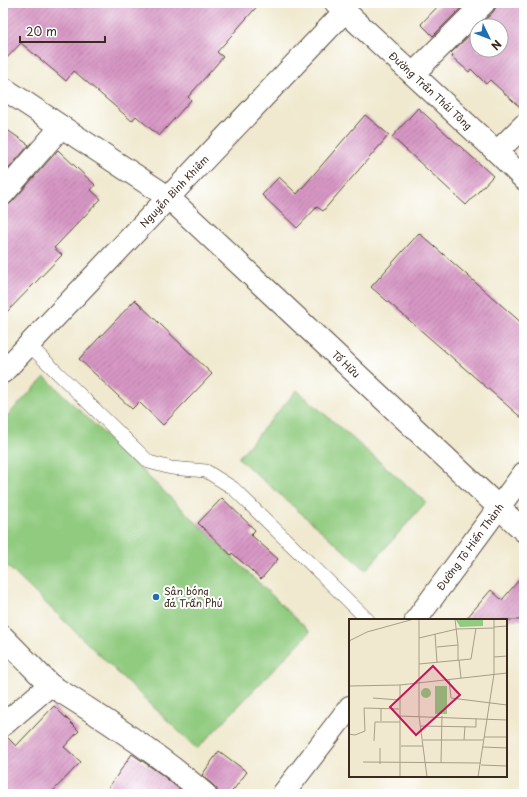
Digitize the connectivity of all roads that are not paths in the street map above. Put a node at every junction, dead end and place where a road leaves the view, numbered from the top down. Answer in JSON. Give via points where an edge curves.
{"nodes":[{"id":1,"x":484,"y":3,"type":"edge"},
{"id":2,"x":340,"y":7,"type":"edge"},
{"id":3,"x":413,"y":74,"type":"junction"},
{"id":4,"x":3,"y":88,"type":"edge"},
{"id":5,"x":524,"y":125,"type":"edge"},
{"id":6,"x":61,"y":127,"type":"junction"},
{"id":7,"x":497,"y":152,"type":"junction"},
{"id":8,"x":524,"y":179,"type":"edge"},
{"id":9,"x":3,"y":194,"type":"edge"},
{"id":10,"x":168,"y":197,"type":"junction"},
{"id":11,"x":29,"y":345,"type":"junction"},
{"id":12,"x":3,"y":372,"type":"edge"},
{"id":13,"x":524,"y":473,"type":"edge"},
{"id":14,"x":500,"y":507,"type":"junction"},
{"id":15,"x":524,"y":531,"type":"edge"},
{"id":16,"x":367,"y":619,"type":"edge"},
{"id":17,"x":417,"y":619,"type":"edge"},
{"id":18,"x":3,"y":637,"type":"edge"},
{"id":19,"x":50,"y":685,"type":"junction"},
{"id":20,"x":349,"y":708,"type":"edge"},
{"id":21,"x":3,"y":726,"type":"edge"},
{"id":22,"x":205,"y":794,"type":"edge"},
{"id":23,"x":283,"y":794,"type":"edge"}],
"edges":[{"from":1,"to":3,"type":"street"},
{"from":2,"to":3,"type":"street","name":"Đường Trần Thái Tông"},
{"from":2,"to":10,"type":"street","name":"Nguyễn Bình Khiêm"},
{"from":3,"to":7,"type":"street","name":"Đường Trần Thái Tông"},
{"from":4,"to":6,"type":"street","name":"Tố Hữu"},
{"from":5,"to":7,"type":"street"},
{"from":6,"to":9,"type":"street"},
{"from":6,"to":10,"type":"street","name":"Tố Hữu"},
{"from":7,"to":8,"type":"street","name":"Đường Trần Thái Tông"},
{"from":10,"to":11,"type":"street","name":"Nguyễn Bình Khiêm"},
{"from":10,"to":14,"type":"street","name":"Tố Hữu"},
{"from":11,"to":12,"type":"street","name":"Nguyễn Bình Khiêm"},
{"from":11,"to":16,"type":"lane","via":[[149,462],[171,468],[206,471],[234,488]]},
{"from":13,"to":14,"type":"street","name":"Đường Tô Hiến Thành"},
{"from":14,"to":15,"type":"street","name":"Tố Hữu"},
{"from":14,"to":17,"type":"street","name":"Đường Tô Hiến Thành"},
{"from":18,"to":19,"type":"street"},
{"from":19,"to":21,"type":"street"},
{"from":19,"to":22,"type":"street","via":[[141,744]]},
{"from":20,"to":23,"type":"street"}]}
